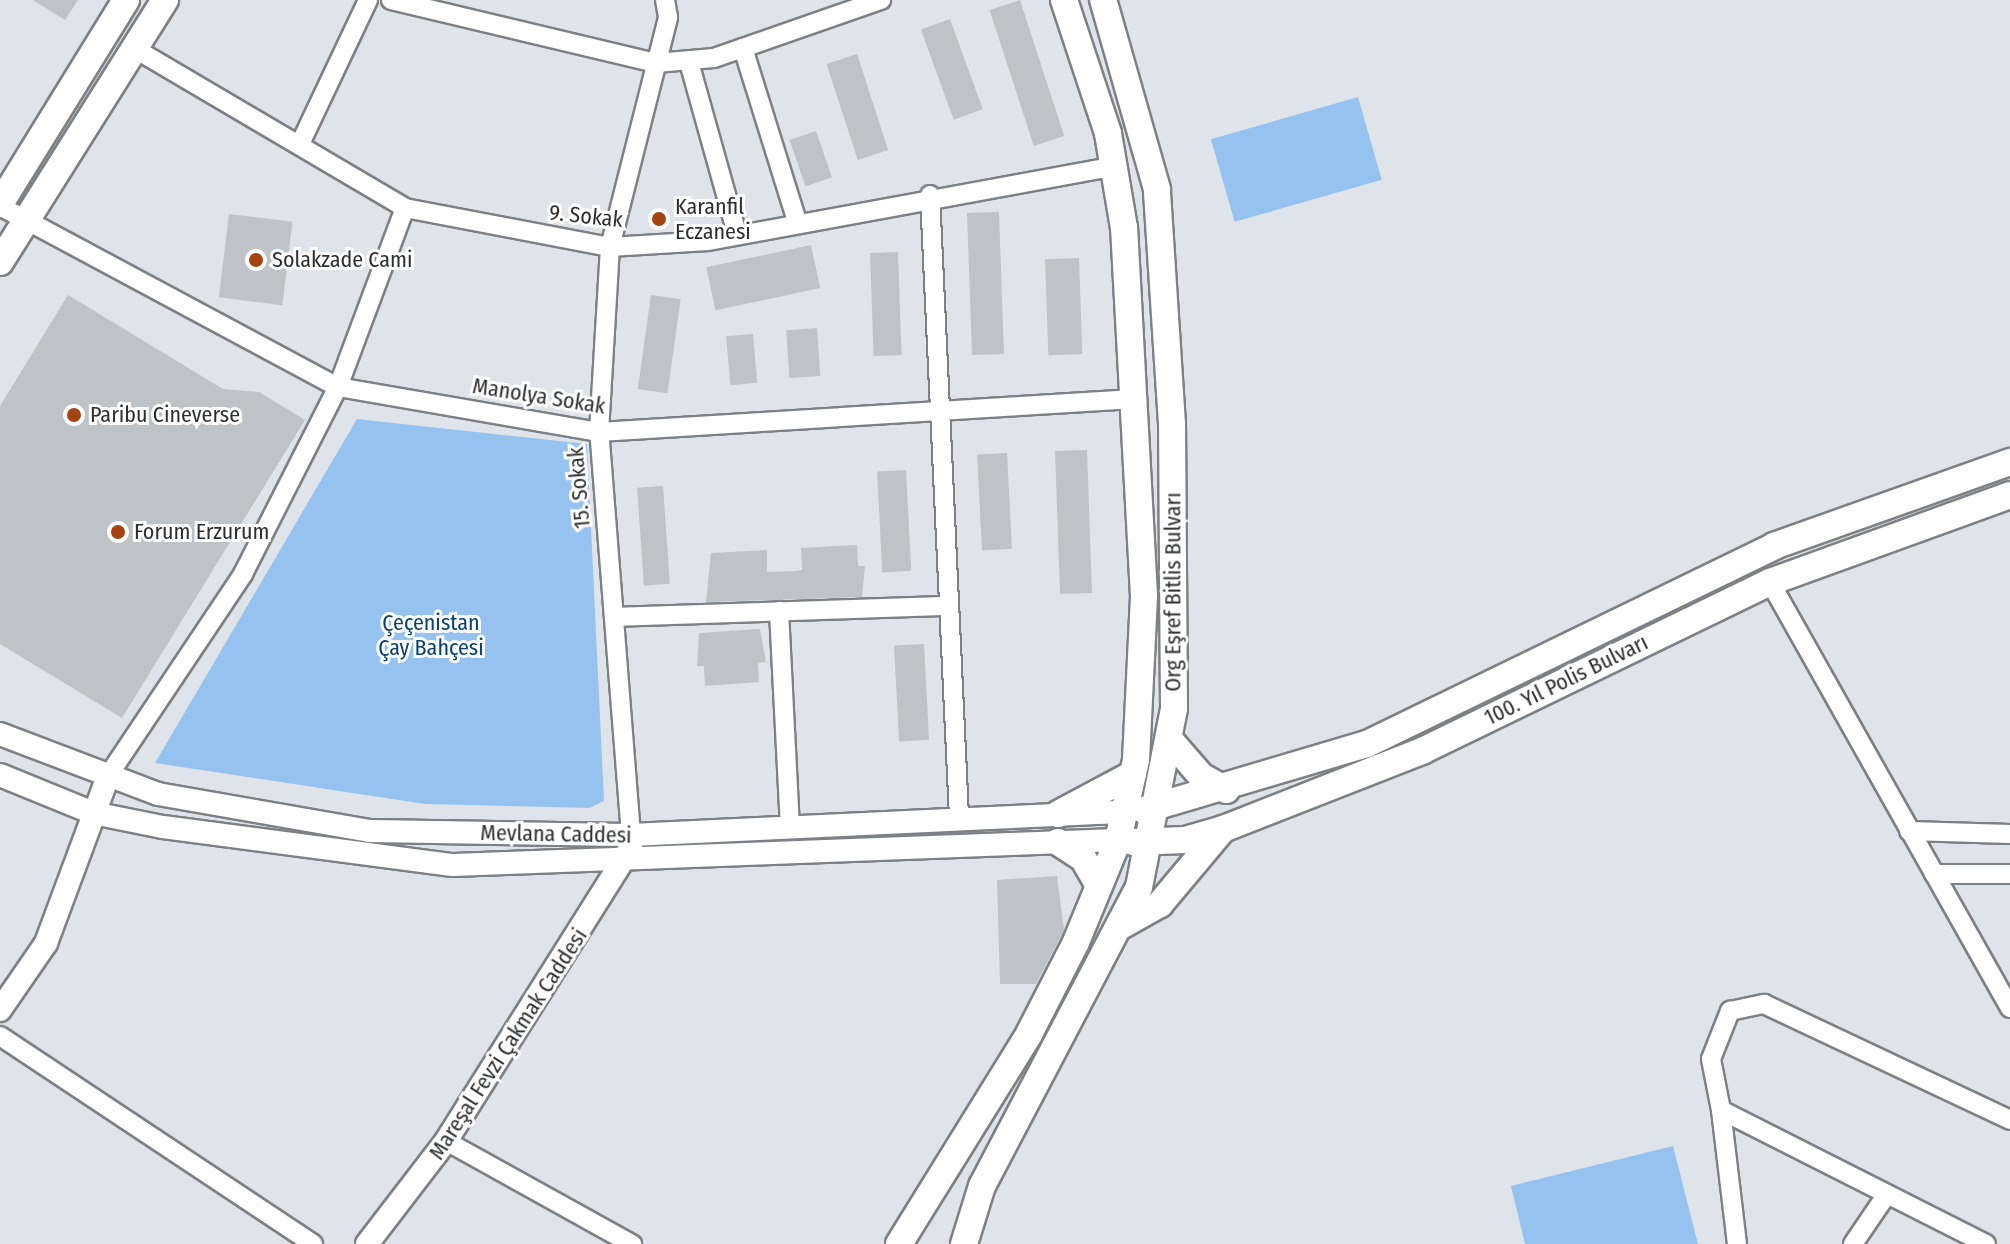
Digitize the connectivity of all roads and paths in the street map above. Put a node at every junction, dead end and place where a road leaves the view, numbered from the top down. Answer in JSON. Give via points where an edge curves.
{"nodes":[{"id":1,"x":126,"y":0,"type":"edge"},
{"id":2,"x":165,"y":0,"type":"edge"},
{"id":3,"x":368,"y":0,"type":"edge"},
{"id":4,"x":391,"y":0,"type":"edge"},
{"id":5,"x":665,"y":0,"type":"edge"},
{"id":6,"x":1064,"y":0,"type":"edge"},
{"id":7,"x":1103,"y":0,"type":"edge"},
{"id":8,"x":873,"y":1,"type":"edge"},
{"id":9,"x":743,"y":48,"type":"junction"},
{"id":10,"x":137,"y":50,"type":"junction"},
{"id":11,"x":689,"y":62,"type":"junction"},
{"id":12,"x":656,"y":63,"type":"junction"},
{"id":13,"x":300,"y":144,"type":"junction"},
{"id":14,"x":1116,"y":166,"type":"junction"},
{"id":15,"x":930,"y":195,"type":"junction"},
{"id":16,"x":0,"y":205,"type":"edge"},
{"id":17,"x":405,"y":208,"type":"junction"},
{"id":18,"x":27,"y":220,"type":"junction"},
{"id":19,"x":797,"y":221,"type":"junction"},
{"id":20,"x":737,"y":234,"type":"junction"},
{"id":21,"x":610,"y":247,"type":"junction"},
{"id":22,"x":0,"y":262,"type":"edge"},
{"id":23,"x":338,"y":387,"type":"junction"},
{"id":24,"x":1134,"y":399,"type":"junction"},
{"id":25,"x":942,"y":413,"type":"junction"},
{"id":26,"x":599,"y":432,"type":"junction"},
{"id":27,"x":2010,"y":462,"type":"edge"},
{"id":28,"x":2010,"y":495,"type":"edge"},
{"id":29,"x":1770,"y":582,"type":"junction"},
{"id":30,"x":949,"y":606,"type":"junction"},
{"id":31,"x":779,"y":611,"type":"junction"},
{"id":32,"x":614,"y":617,"type":"junction"},
{"id":33,"x":0,"y":734,"type":"edge"},
{"id":34,"x":1169,"y":739,"type":"junction"},
{"id":35,"x":1133,"y":774,"type":"junction"},
{"id":36,"x":0,"y":775,"type":"edge"},
{"id":37,"x":108,"y":776,"type":"junction"},
{"id":38,"x":1226,"y":790,"type":"junction"},
{"id":39,"x":1159,"y":808,"type":"junction"},
{"id":40,"x":1125,"y":812,"type":"junction"},
{"id":41,"x":93,"y":813,"type":"junction"},
{"id":42,"x":1058,"y":814,"type":"junction"},
{"id":43,"x":959,"y":818,"type":"junction"},
{"id":44,"x":790,"y":827,"type":"junction"},
{"id":45,"x":1223,"y":829,"type":"junction"},
{"id":46,"x":1909,"y":831,"type":"junction"},
{"id":47,"x":2010,"y":834,"type":"edge"},
{"id":48,"x":1118,"y":840,"type":"junction"},
{"id":49,"x":1058,"y":842,"type":"junction"},
{"id":50,"x":1150,"y":844,"type":"junction"},
{"id":51,"x":631,"y":845,"type":"junction"},
{"id":52,"x":1934,"y":874,"type":"junction"},
{"id":53,"x":2010,"y":874,"type":"edge"},
{"id":54,"x":1099,"y":886,"type":"junction"},
{"id":55,"x":1121,"y":926,"type":"junction"},
{"id":56,"x":2010,"y":1008,"type":"edge"},
{"id":57,"x":0,"y":1010,"type":"edge"},
{"id":58,"x":0,"y":1036,"type":"edge"},
{"id":59,"x":1721,"y":1110,"type":"junction"},
{"id":60,"x":2010,"y":1120,"type":"edge"},
{"id":61,"x":446,"y":1141,"type":"junction"},
{"id":62,"x":1887,"y":1194,"type":"junction"},
{"id":63,"x":313,"y":1244,"type":"edge"},
{"id":64,"x":367,"y":1244,"type":"edge"},
{"id":65,"x":632,"y":1244,"type":"edge"},
{"id":66,"x":899,"y":1244,"type":"edge"},
{"id":67,"x":964,"y":1244,"type":"edge"},
{"id":68,"x":1737,"y":1244,"type":"edge"},
{"id":69,"x":1853,"y":1244,"type":"edge"},
{"id":70,"x":1986,"y":1244,"type":"edge"}],
"edges":[{"from":1,"to":16,"type":"main road"},
{"from":2,"to":10,"type":"main road"},
{"from":3,"to":13,"type":"street"},
{"from":4,"to":12,"type":"street"},
{"from":5,"to":12,"type":"street","name":"15. Sokak"},
{"from":6,"to":14,"type":"main road"},
{"from":7,"to":34,"type":"main road","name":"Org Eşref Bitlis Bulvarı","via":[[1146,132],[1162,241],[1177,611]]},
{"from":8,"to":9,"type":"street"},
{"from":9,"to":11,"type":"street"},
{"from":9,"to":19,"type":"street"},
{"from":10,"to":13,"type":"street","name":"9. Sokak"},
{"from":10,"to":18,"type":"main road"},
{"from":11,"to":12,"type":"street"},
{"from":11,"to":20,"type":"street"},
{"from":12,"to":21,"type":"street","name":"15. Sokak"},
{"from":13,"to":17,"type":"street","name":"9. Sokak"},
{"from":14,"to":15,"type":"street","name":"9. Sokak"},
{"from":14,"to":24,"type":"main road"},
{"from":15,"to":19,"type":"street","name":"9. Sokak"},
{"from":15,"to":25,"type":"street"},
{"from":16,"to":18,"type":"street","name":"Manolya Sokak"},
{"from":17,"to":21,"type":"street","name":"9. Sokak"},
{"from":17,"to":23,"type":"street"},
{"from":18,"to":22,"type":"main road"},
{"from":18,"to":23,"type":"street","name":"Manolya Sokak"},
{"from":19,"to":20,"type":"street","name":"9. Sokak"},
{"from":20,"to":21,"type":"street","name":"9. Sokak"},
{"from":21,"to":26,"type":"street","name":"15. Sokak"},
{"from":23,"to":26,"type":"street","name":"Manolya Sokak"},
{"from":23,"to":37,"type":"street","via":[[243,574]]},
{"from":24,"to":25,"type":"street","name":"Manolya Sokak"},
{"from":24,"to":35,"type":"main road","via":[[1144,639]]},
{"from":25,"to":26,"type":"street","name":"Manolya Sokak"},
{"from":25,"to":30,"type":"street"},
{"from":26,"to":32,"type":"street","name":"15. Sokak"},
{"from":27,"to":38,"type":"main road","via":[[1774,546],[1367,744]]},
{"from":28,"to":29,"type":"main road","name":"100. Yıl Polis Bulvarı"},
{"from":29,"to":45,"type":"main road","name":"100. Yıl Polis Bulvarı","via":[[1422,751]]},
{"from":29,"to":46,"type":"street"},
{"from":30,"to":31,"type":"street"},
{"from":30,"to":43,"type":"street"},
{"from":31,"to":32,"type":"street"},
{"from":31,"to":44,"type":"street"},
{"from":32,"to":51,"type":"street","name":"15. Sokak"},
{"from":33,"to":37,"type":"street","name":"Mevlana Caddesi"},
{"from":34,"to":38,"type":"main road","via":[[1201,776]]},
{"from":34,"to":39,"type":"main road","name":"Org Eşref Bitlis Bulvarı"},
{"from":35,"to":40,"type":"main road"},
{"from":35,"to":42,"type":"main road"},
{"from":36,"to":41,"type":"street","name":"Mevlana Caddesi"},
{"from":37,"to":41,"type":"street"},
{"from":37,"to":51,"type":"street","name":"Mevlana Caddesi","via":[[247,814],[370,831]]},
{"from":38,"to":39,"type":"main road"},
{"from":39,"to":40,"type":"main road"},
{"from":39,"to":50,"type":"main road","name":"Org Eşref Bitlis Bulvarı"},
{"from":40,"to":42,"type":"street","name":"Mevlana Caddesi"},
{"from":40,"to":48,"type":"main road"},
{"from":41,"to":51,"type":"street","name":"Mevlana Caddesi","via":[[263,844],[453,865]]},
{"from":41,"to":57,"type":"street","via":[[46,943]]},
{"from":42,"to":43,"type":"street","name":"Mevlana Caddesi"},
{"from":43,"to":44,"type":"street","name":"Mevlana Caddesi"},
{"from":44,"to":51,"type":"street","name":"Mevlana Caddesi"},
{"from":45,"to":50,"type":"main road","name":"100. Yıl Polis Bulvarı"},
{"from":45,"to":55,"type":"main road","via":[[1160,904]]},
{"from":46,"to":47,"type":"street"},
{"from":46,"to":52,"type":"street"},
{"from":48,"to":49,"type":"street","name":"Mevlana Caddesi"},
{"from":48,"to":50,"type":"main road","name":"100. Yıl Polis Bulvarı"},
{"from":48,"to":54,"type":"main road"},
{"from":49,"to":51,"type":"street","name":"Mevlana Caddesi"},
{"from":49,"to":54,"type":"main road","via":[[1083,858]]},
{"from":50,"to":55,"type":"main road","name":"Org Eşref Bitlis Bulvarı"},
{"from":51,"to":61,"type":"street","name":"Mareşal Fevzi Çakmak Caddesi"},
{"from":52,"to":53,"type":"street"},
{"from":52,"to":56,"type":"street"},
{"from":54,"to":66,"type":"main road","via":[[1029,1034]]},
{"from":55,"to":67,"type":"main road","name":"Org Eşref Bitlis Bulvarı","via":[[982,1186]]},
{"from":58,"to":63,"type":"street"},
{"from":59,"to":60,"type":"street","via":[[1711,1059],[1717,1038],[1730,1011],[1764,1004]]},
{"from":59,"to":62,"type":"street"},
{"from":59,"to":68,"type":"street"},
{"from":61,"to":64,"type":"street","name":"Mareşal Fevzi Çakmak Caddesi"},
{"from":61,"to":65,"type":"street"},
{"from":62,"to":69,"type":"street"},
{"from":62,"to":70,"type":"street"}]}
